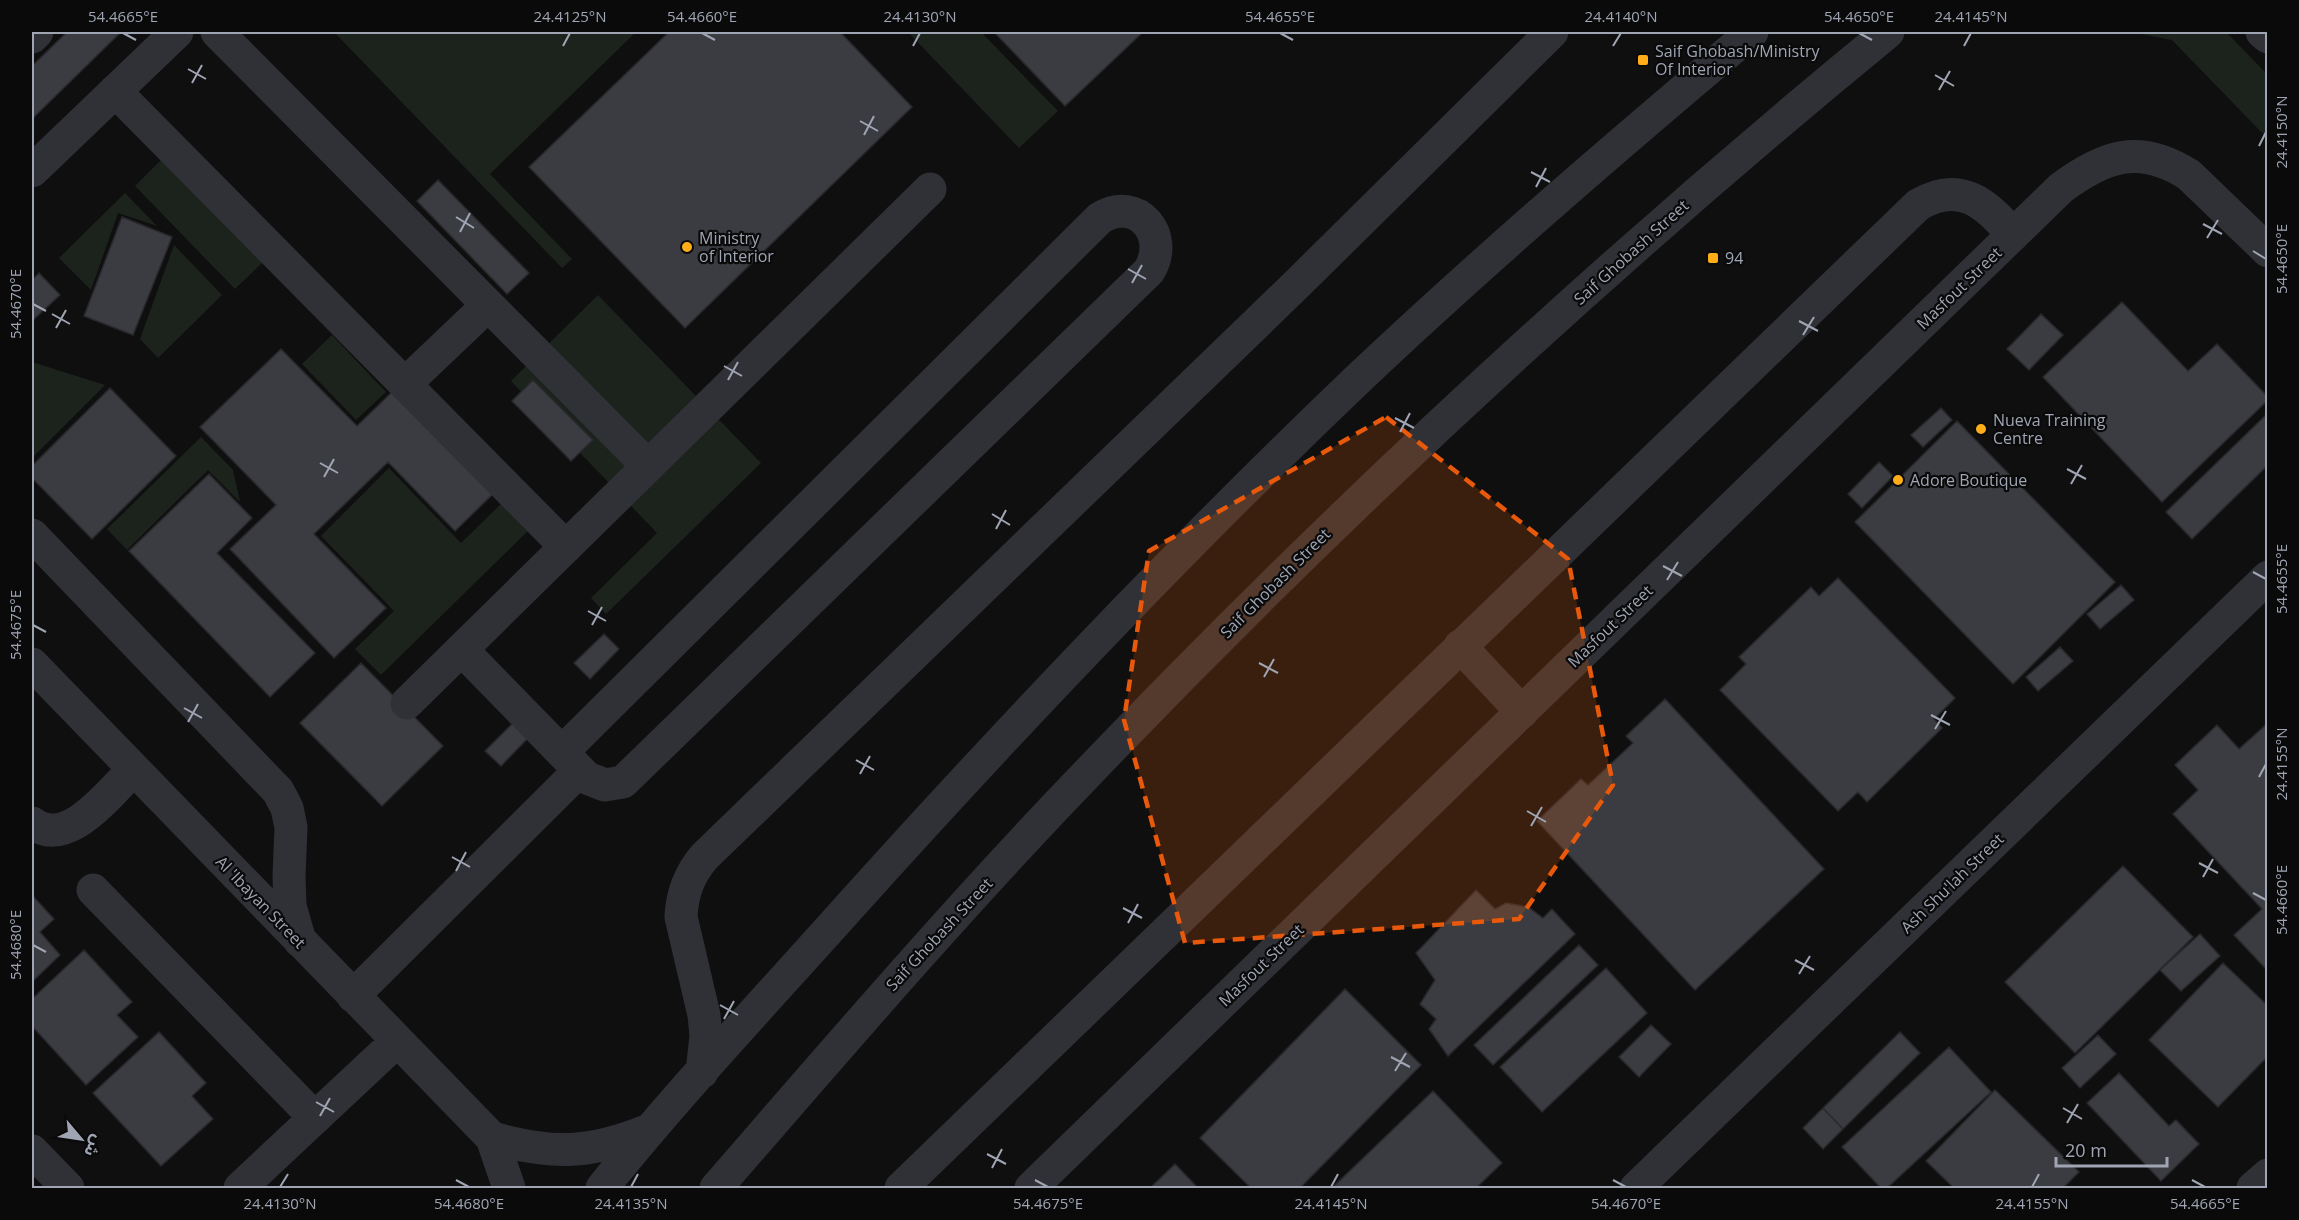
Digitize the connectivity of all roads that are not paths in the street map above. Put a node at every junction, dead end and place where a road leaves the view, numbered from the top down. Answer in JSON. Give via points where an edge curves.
{"nodes":[{"id":1,"x":37,"y":32,"type":"edge"},
{"id":2,"x":177,"y":32,"type":"edge"},
{"id":3,"x":217,"y":32,"type":"edge"},
{"id":4,"x":1552,"y":32,"type":"edge"},
{"id":5,"x":1752,"y":32,"type":"edge"},
{"id":6,"x":1888,"y":32,"type":"edge"},
{"id":7,"x":2262,"y":32,"type":"edge"},
{"id":8,"x":32,"y":37,"type":"edge"},
{"id":9,"x":2268,"y":37,"type":"edge"},
{"id":10,"x":115,"y":91,"type":"junction"},
{"id":11,"x":32,"y":171,"type":"edge"},
{"id":12,"x":930,"y":189,"type":"dead end"},
{"id":13,"x":2013,"y":235,"type":"junction"},
{"id":14,"x":2268,"y":251,"type":"edge"},
{"id":15,"x":488,"y":305,"type":"junction"},
{"id":16,"x":405,"y":384,"type":"junction"},
{"id":17,"x":648,"y":466,"type":"junction"},
{"id":18,"x":32,"y":535,"type":"edge"},
{"id":19,"x":566,"y":547,"type":"junction"},
{"id":20,"x":2268,"y":577,"type":"edge"},
{"id":21,"x":1460,"y":646,"type":"junction"},
{"id":22,"x":462,"y":650,"type":"junction"},
{"id":23,"x":32,"y":664,"type":"edge"},
{"id":24,"x":408,"y":702,"type":"dead end"},
{"id":25,"x":1522,"y":712,"type":"junction"},
{"id":26,"x":570,"y":761,"type":"junction"},
{"id":27,"x":134,"y":770,"type":"junction"},
{"id":28,"x":32,"y":823,"type":"edge"},
{"id":29,"x":93,"y":890,"type":"dead end"},
{"id":30,"x":300,"y":943,"type":"junction"},
{"id":31,"x":353,"y":996,"type":"junction"},
{"id":32,"x":397,"y":1041,"type":"junction"},
{"id":33,"x":702,"y":1071,"type":"junction"},
{"id":34,"x":315,"y":1118,"type":"junction"},
{"id":35,"x":649,"y":1130,"type":"junction"},
{"id":36,"x":492,"y":1138,"type":"junction"},
{"id":37,"x":34,"y":1158,"type":"edge"},
{"id":38,"x":2268,"y":1175,"type":"edge"},
{"id":39,"x":68,"y":1188,"type":"edge"},
{"id":40,"x":240,"y":1188,"type":"edge"},
{"id":41,"x":509,"y":1188,"type":"edge"},
{"id":42,"x":602,"y":1188,"type":"edge"},
{"id":43,"x":716,"y":1188,"type":"edge"},
{"id":44,"x":901,"y":1188,"type":"edge"},
{"id":45,"x":1031,"y":1188,"type":"edge"},
{"id":46,"x":1636,"y":1188,"type":"edge"},
{"id":47,"x":2253,"y":1188,"type":"edge"}],
"edges":[{"from":1,"to":8,"type":"street"},
{"from":2,"to":10,"type":"street"},
{"from":3,"to":15,"type":"street"},
{"from":4,"to":33,"type":"street","via":[[694,869],[684,893],[681,917],[705,1015]]},
{"from":5,"to":33,"type":"street","via":[[1514,236],[1357,380],[1213,520],[995,748]]},
{"from":6,"to":43,"type":"street","name":"Saif Ghobash Street","via":[[1640,242],[1310,548],[1078,783],[886,992]]},
{"from":7,"to":9,"type":"street"},
{"from":10,"to":11,"type":"street"},
{"from":10,"to":16,"type":"street"},
{"from":12,"to":17,"type":"street"},
{"from":13,"to":14,"type":"street","name":"Masfout Street","via":[[2084,171],[2119,157],[2139,156],[2174,165],[2189,175]]},
{"from":13,"to":21,"type":"street","via":[[1993,211],[1964,196],[1932,196],[1918,205]]},
{"from":13,"to":25,"type":"street","name":"Masfout Street"},
{"from":15,"to":16,"type":"street"},
{"from":15,"to":17,"type":"street"},
{"from":16,"to":19,"type":"street"},
{"from":17,"to":19,"type":"street"},
{"from":18,"to":30,"type":"street","via":[[278,790],[291,827],[290,906]]},
{"from":19,"to":22,"type":"street"},
{"from":20,"to":46,"type":"street","name":"Ash Shu'lah Street"},
{"from":21,"to":25,"type":"street"},
{"from":21,"to":44,"type":"street"},
{"from":22,"to":24,"type":"street"},
{"from":22,"to":26,"type":"street"},
{"from":23,"to":27,"type":"street","name":"Al 'Ibayan Street"},
{"from":25,"to":45,"type":"street","name":"Masfout Street"},
{"from":26,"to":26,"type":"street","via":[[1100,218],[1123,212],[1141,217],[1149,225],[1155,234],[1157,251],[1149,271],[623,782],[596,783]]},
{"from":26,"to":31,"type":"street"},
{"from":27,"to":28,"type":"street","via":[[79,823],[60,831],[39,829]]},
{"from":27,"to":30,"type":"street","name":"Al 'Ibayan Street"},
{"from":29,"to":34,"type":"street"},
{"from":30,"to":31,"type":"street","name":"Al 'Ibayan Street"},
{"from":31,"to":32,"type":"street","name":"Al 'Ibayan Street"},
{"from":32,"to":34,"type":"street"},
{"from":32,"to":36,"type":"street","name":"Al 'Ibayan Street"},
{"from":33,"to":35,"type":"street"},
{"from":34,"to":40,"type":"street"},
{"from":35,"to":36,"type":"street","name":"Al 'Ibayan Street","via":[[587,1149],[523,1147]]},
{"from":35,"to":42,"type":"street"},
{"from":36,"to":41,"type":"street","name":"Al 'Ibayan Street"},
{"from":37,"to":39,"type":"street"},
{"from":38,"to":47,"type":"street"}]}
